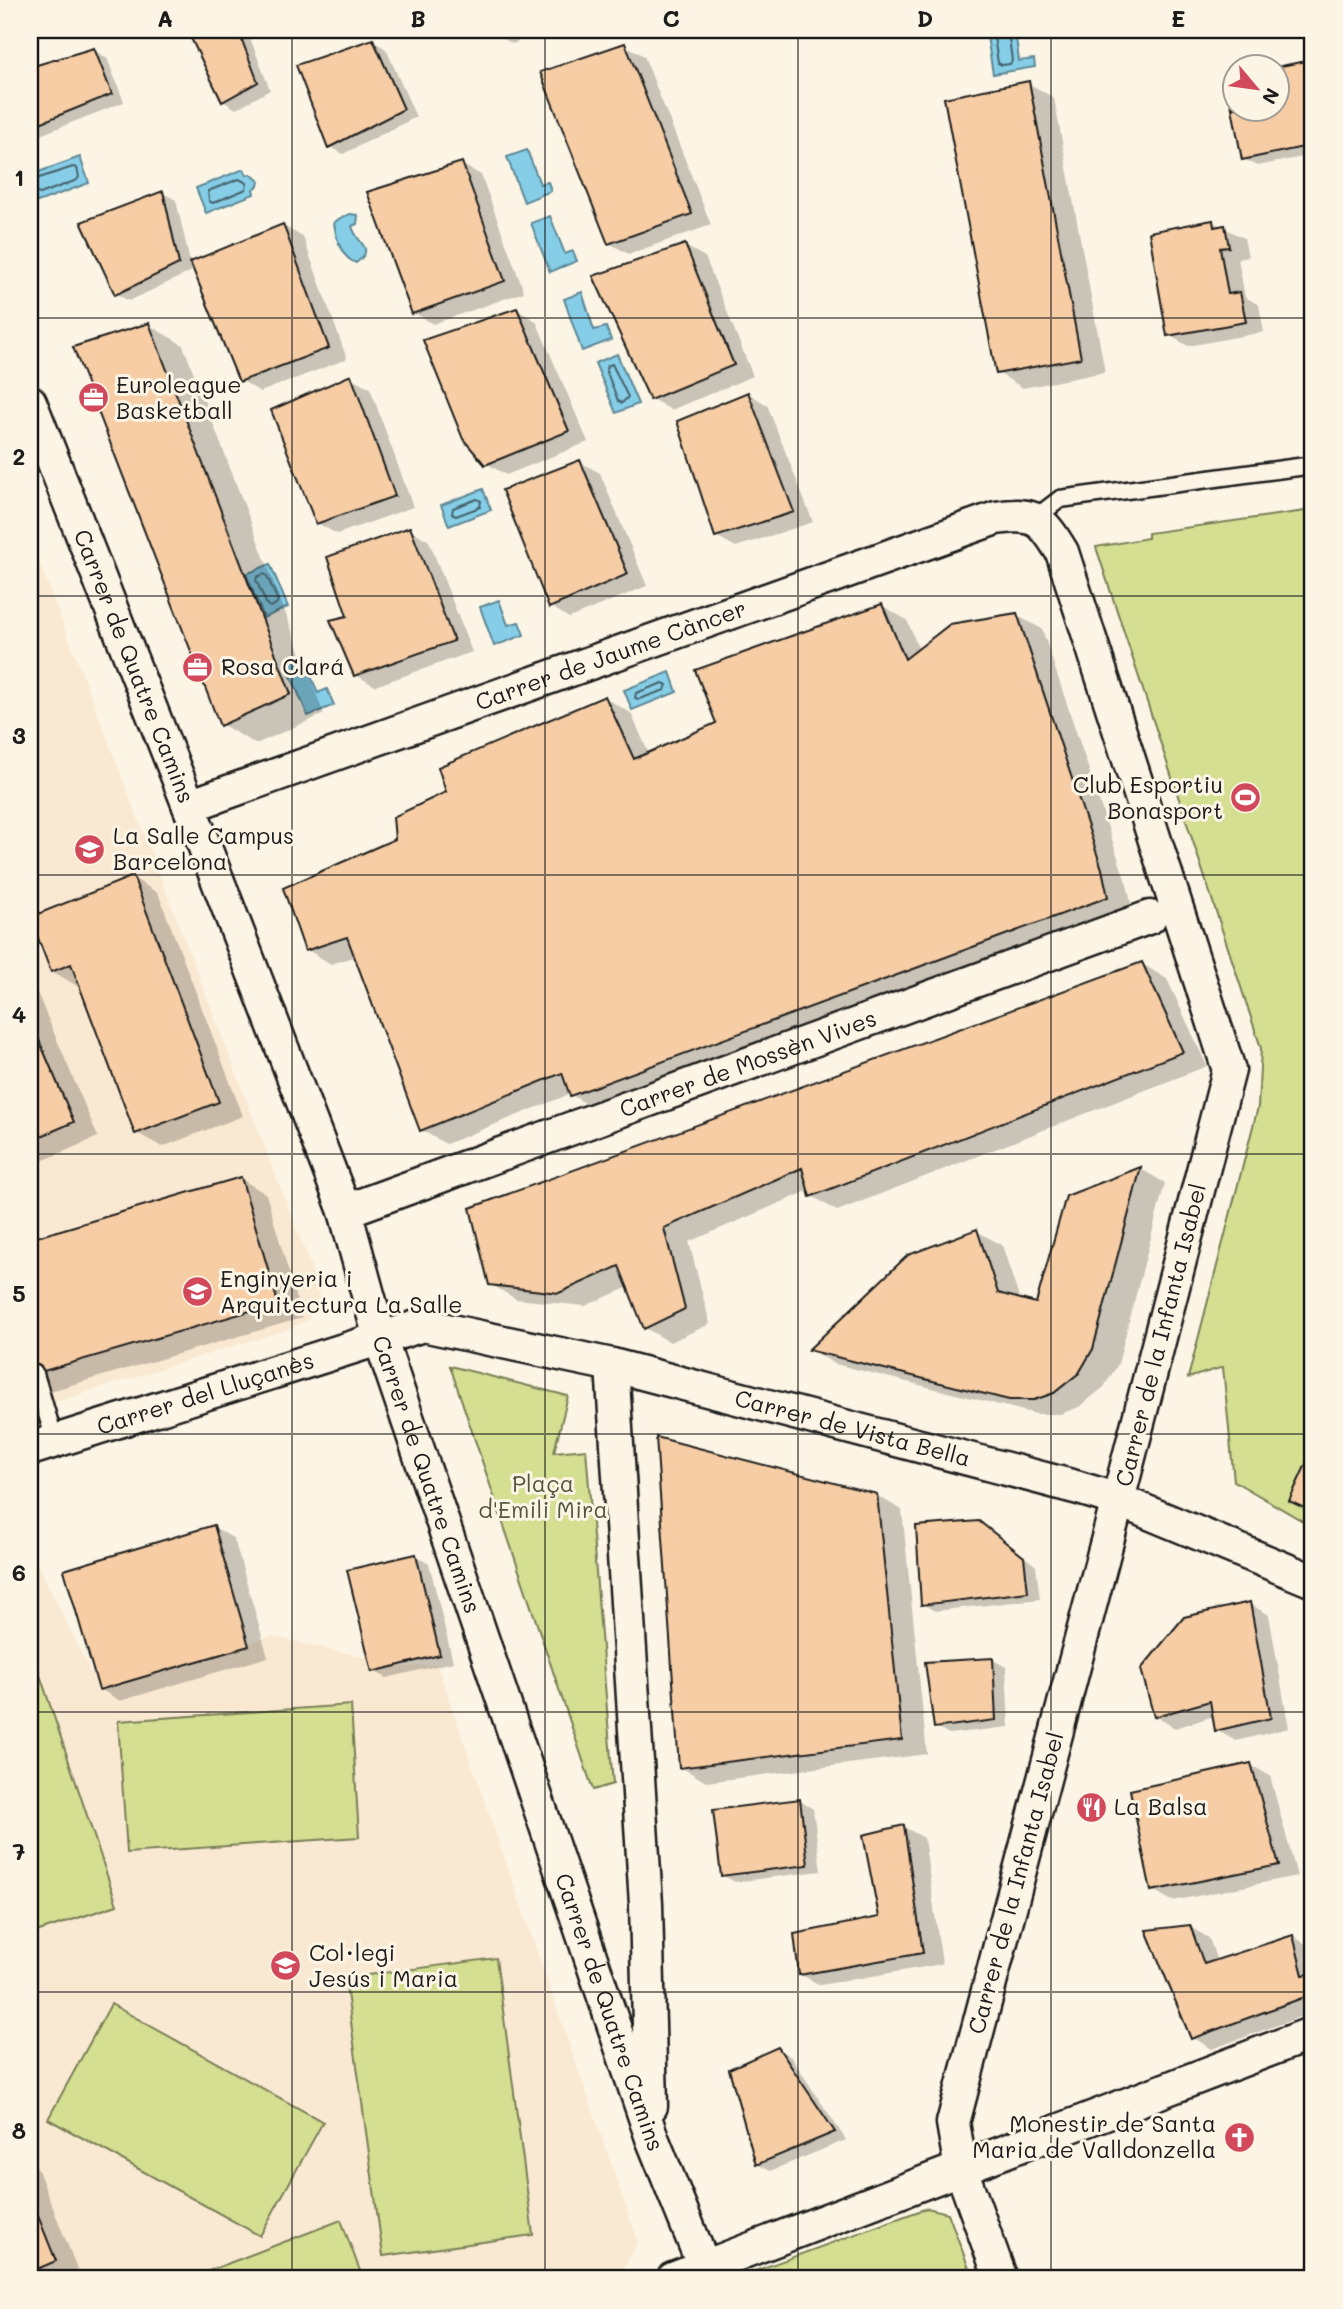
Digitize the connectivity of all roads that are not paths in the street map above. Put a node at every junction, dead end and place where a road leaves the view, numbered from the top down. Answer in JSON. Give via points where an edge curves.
{"nodes":[{"id":1,"x":30,"y":402,"type":"edge"},
{"id":2,"x":1313,"y":465,"type":"edge"},
{"id":3,"x":1034,"y":519,"type":"junction"},
{"id":4,"x":189,"y":806,"type":"junction"},
{"id":5,"x":1150,"y":916,"type":"dead end"},
{"id":6,"x":345,"y":1211,"type":"junction"},
{"id":7,"x":380,"y":1338,"type":"junction"},
{"id":8,"x":612,"y":1365,"type":"junction"},
{"id":9,"x":35,"y":1374,"type":"dead end"},
{"id":10,"x":42,"y":1445,"type":"edge"},
{"id":11,"x":1118,"y":1500,"type":"junction"},
{"id":12,"x":1313,"y":1581,"type":"edge"},
{"id":13,"x":1313,"y":2033,"type":"edge"},
{"id":14,"x":652,"y":2138,"type":"junction"},
{"id":15,"x":961,"y":2169,"type":"junction"},
{"id":16,"x":706,"y":2273,"type":"edge"},
{"id":17,"x":673,"y":2279,"type":"edge"},
{"id":18,"x":1001,"y":2279,"type":"edge"}],
"edges":[{"from":1,"to":4,"type":"street","name":"Carrer de Quatre Camins"},
{"from":2,"to":3,"type":"lane","via":[[1060,499]]},
{"from":3,"to":4,"type":"street","name":"Carrer de Jaume Càncer","via":[[1019,515],[996,518]]},
{"from":3,"to":11,"type":"street","name":"Carrer de la Infanta Isabel","via":[[1047,527],[1062,552],[1229,1070]]},
{"from":4,"to":6,"type":"street","name":"Carrer de Quatre Camins"},
{"from":5,"to":6,"type":"street","name":"Carrer de Mossèn Vives"},
{"from":6,"to":7,"type":"street","name":"Carrer de Quatre Camins"},
{"from":7,"to":8,"type":"street","name":"Carrer de Vista Bella","via":[[424,1325]]},
{"from":7,"to":10,"type":"street","name":"Carrer del Lluçanès"},
{"from":7,"to":14,"type":"street","name":"Carrer de Quatre Camins"},
{"from":8,"to":11,"type":"street","name":"Carrer de Vista Bella"},
{"from":8,"to":14,"type":"street","via":[[646,1904]]},
{"from":9,"to":10,"type":"lane"},
{"from":11,"to":12,"type":"street","name":"Carrer de Vista Bella"},
{"from":11,"to":15,"type":"street","name":"Carrer de la Infanta Isabel","via":[[953,2123]]},
{"from":13,"to":15,"type":"street"},
{"from":14,"to":16,"type":"street","name":"Carrer de Quatre Camins"},
{"from":15,"to":16,"type":"street"},
{"from":15,"to":18,"type":"street","name":"Carrer de la Infanta Isabel"},
{"from":16,"to":17,"type":"street"}]}
